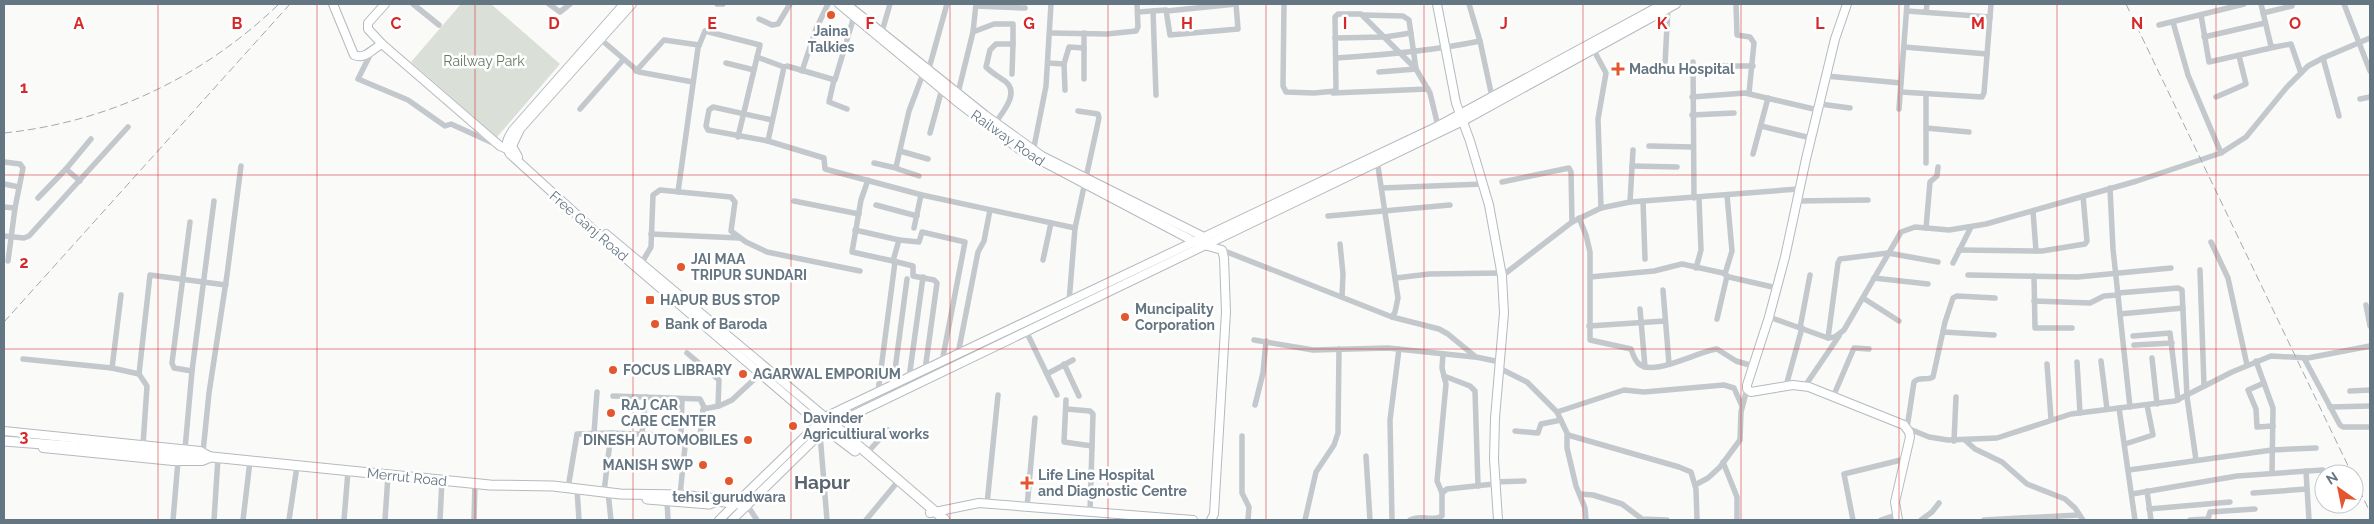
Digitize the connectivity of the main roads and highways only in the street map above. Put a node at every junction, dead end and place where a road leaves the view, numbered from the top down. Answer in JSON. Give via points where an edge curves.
{"nodes":[{"id":1,"x":4,"y":441,"type":"edge"},
{"id":2,"x":620,"y":494,"type":"junction"},
{"id":3,"x":717,"y":501,"type":"junction"},
{"id":4,"x":747,"y":505,"type":"road end"},
{"id":5,"x":935,"y":515,"type":"edge"},
{"id":6,"x":945,"y":520,"type":"edge"}],
"edges":[{"from":1,"to":2,"type":"main road","name":"Merrut Road","via":[[199,454],[475,484],[573,488]]},
{"from":2,"to":3,"type":"main road","name":"Merrut Road","via":[[680,495]]},
{"from":2,"to":3,"type":"main road","name":"Merrut Road","via":[[633,498],[709,504]]},
{"from":3,"to":4,"type":"main road","name":"Merrut Road"},
{"from":5,"to":5,"type":"main road","via":[[866,454],[824,425],[895,484]]},
{"from":5,"to":6,"type":"main road"}]}
